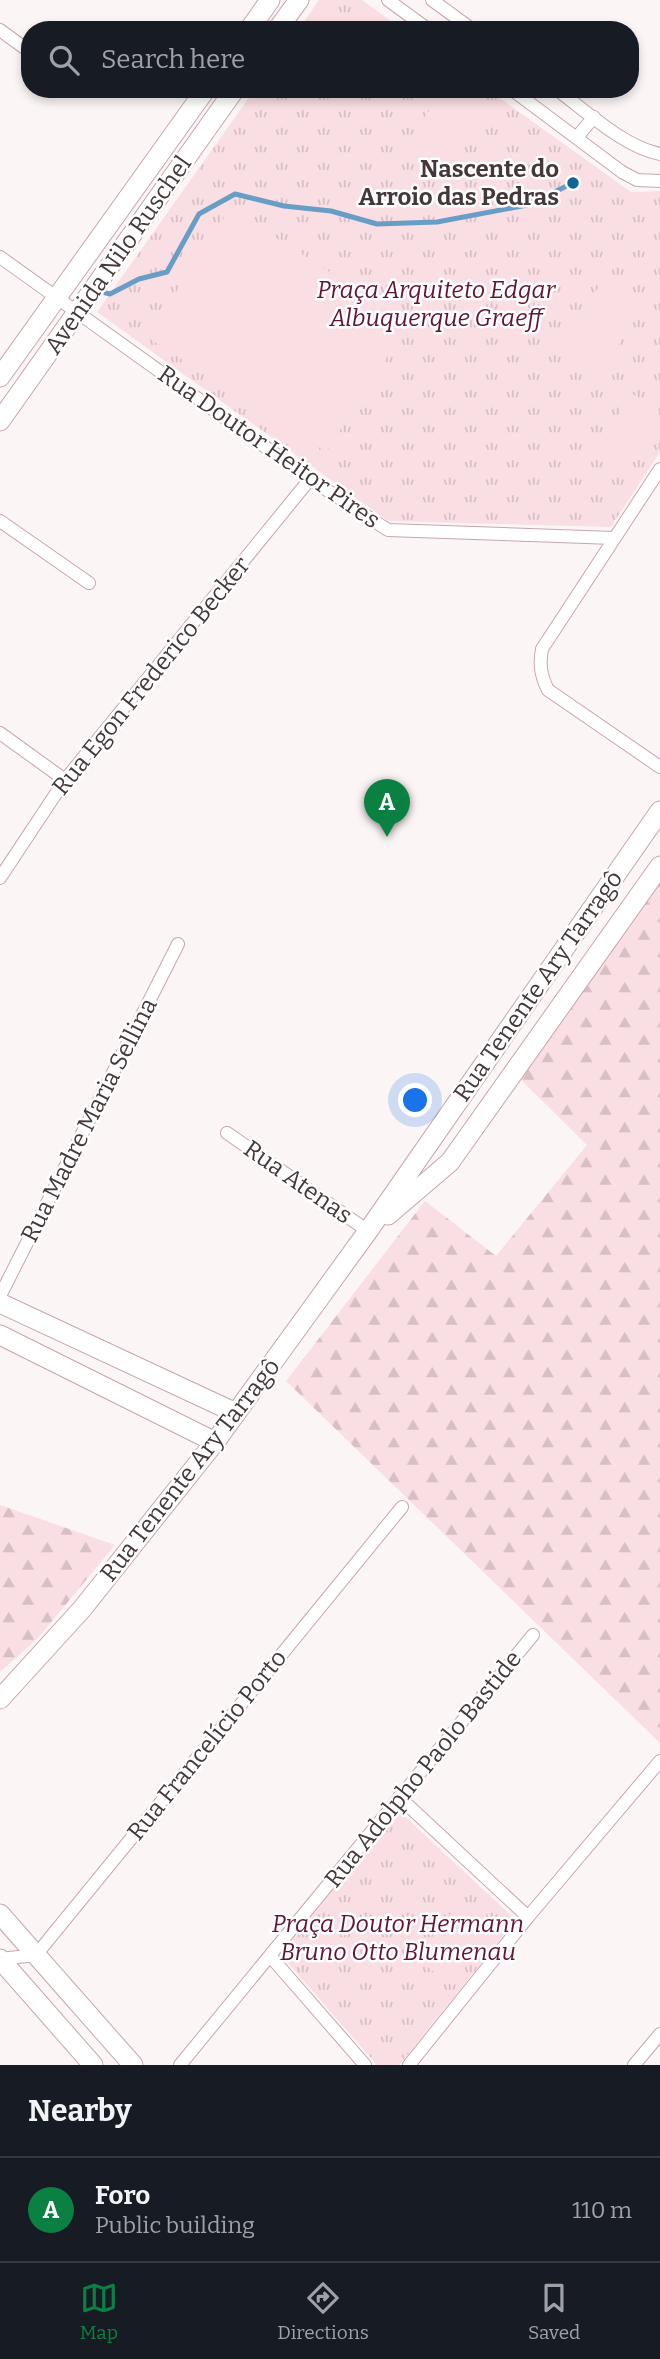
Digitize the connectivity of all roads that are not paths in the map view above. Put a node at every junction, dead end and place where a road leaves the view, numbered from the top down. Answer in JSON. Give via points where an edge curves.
{"nodes":[{"id":1,"x":270,"y":0,"type":"edge"},
{"id":2,"x":299,"y":0,"type":"edge"},
{"id":3,"x":388,"y":0,"type":"edge"},
{"id":4,"x":432,"y":0,"type":"edge"},
{"id":5,"x":255,"y":21,"type":"edge"},
{"id":6,"x":284,"y":21,"type":"edge"},
{"id":7,"x":417,"y":21,"type":"edge"},
{"id":8,"x":461,"y":21,"type":"edge"},
{"id":9,"x":0,"y":30,"type":"edge"},
{"id":10,"x":21,"y":45,"type":"edge"},
{"id":11,"x":200,"y":98,"type":"edge"},
{"id":12,"x":229,"y":98,"type":"edge"},
{"id":13,"x":524,"y":98,"type":"edge"},
{"id":14,"x":568,"y":98,"type":"edge"},
{"id":15,"x":594,"y":117,"type":"junction"},
{"id":16,"x":177,"y":130,"type":"junction"},
{"id":17,"x":578,"y":137,"type":"junction"},
{"id":18,"x":197,"y":144,"type":"junction"},
{"id":19,"x":660,"y":154,"type":"edge"},
{"id":20,"x":660,"y":181,"type":"edge"},
{"id":21,"x":0,"y":257,"type":"edge"},
{"id":22,"x":57,"y":297,"type":"junction"},
{"id":23,"x":77,"y":312,"type":"junction"},
{"id":24,"x":0,"y":377,"type":"edge"},
{"id":25,"x":0,"y":421,"type":"edge"},
{"id":26,"x":660,"y":469,"type":"edge"},
{"id":27,"x":310,"y":479,"type":"junction"},
{"id":28,"x":0,"y":521,"type":"edge"},
{"id":29,"x":614,"y":538,"type":"junction"},
{"id":30,"x":89,"y":583,"type":"dead end"},
{"id":31,"x":0,"y":733,"type":"edge"},
{"id":32,"x":660,"y":767,"type":"edge"},
{"id":33,"x":65,"y":780,"type":"junction"},
{"id":34,"x":660,"y":811,"type":"edge"},
{"id":35,"x":660,"y":866,"type":"edge"},
{"id":36,"x":0,"y":878,"type":"edge"},
{"id":37,"x":178,"y":944,"type":"dead end"},
{"id":38,"x":228,"y":1133,"type":"dead end"},
{"id":39,"x":432,"y":1140,"type":"junction"},
{"id":40,"x":454,"y":1157,"type":"junction"},
{"id":41,"x":369,"y":1231,"type":"junction"},
{"id":42,"x":0,"y":1296,"type":"edge"},
{"id":43,"x":0,"y":1303,"type":"edge"},
{"id":44,"x":0,"y":1335,"type":"edge"},
{"id":45,"x":236,"y":1413,"type":"junction"},
{"id":46,"x":215,"y":1442,"type":"junction"},
{"id":47,"x":402,"y":1507,"type":"dead end"},
{"id":48,"x":533,"y":1635,"type":"dead end"},
{"id":49,"x":0,"y":1699,"type":"edge"},
{"id":50,"x":660,"y":1761,"type":"edge"},
{"id":51,"x":399,"y":1797,"type":"junction"},
{"id":52,"x":0,"y":1914,"type":"edge"},
{"id":53,"x":528,"y":1917,"type":"junction"},
{"id":54,"x":36,"y":1955,"type":"junction"},
{"id":55,"x":271,"y":1957,"type":"junction"},
{"id":56,"x":0,"y":1959,"type":"edge"},
{"id":57,"x":660,"y":2034,"type":"edge"},
{"id":58,"x":93,"y":2065,"type":"edge"},
{"id":59,"x":132,"y":2065,"type":"edge"},
{"id":60,"x":180,"y":2065,"type":"edge"},
{"id":61,"x":365,"y":2065,"type":"edge"},
{"id":62,"x":410,"y":2065,"type":"edge"},
{"id":63,"x":634,"y":2065,"type":"edge"}],
"edges":[{"from":1,"to":5,"type":"main road"},
{"from":2,"to":6,"type":"main road"},
{"from":3,"to":7,"type":"street"},
{"from":4,"to":8,"type":"street"},
{"from":9,"to":10,"type":"street"},
{"from":11,"to":16,"type":"main road","name":"Avenida Nilo Ruschel"},
{"from":12,"to":18,"type":"main road","name":"Avenida Nilo Ruschel"},
{"from":13,"to":17,"type":"street"},
{"from":14,"to":15,"type":"street"},
{"from":15,"to":17,"type":"street"},
{"from":15,"to":19,"type":"street","via":[[646,152]]},
{"from":16,"to":18,"type":"main road"},
{"from":16,"to":22,"type":"main road","name":"Avenida Nilo Ruschel"},
{"from":17,"to":20,"type":"street","via":[[622,172],[637,180]]},
{"from":18,"to":23,"type":"main road","name":"Avenida Nilo Ruschel"},
{"from":21,"to":22,"type":"street","name":"Rua Doutor Heitor Pires"},
{"from":22,"to":23,"type":"street","name":"Rua Doutor Heitor Pires"},
{"from":22,"to":24,"type":"main road","name":"Avenida Nilo Ruschel"},
{"from":23,"to":25,"type":"main road","name":"Avenida Nilo Ruschel"},
{"from":23,"to":27,"type":"street","name":"Rua Doutor Heitor Pires"},
{"from":26,"to":29,"type":"street"},
{"from":27,"to":29,"type":"street","name":"Rua Doutor Heitor Pires","via":[[388,530]]},
{"from":27,"to":33,"type":"street","name":"Rua Egon Frederico Becker"},
{"from":28,"to":30,"type":"street"},
{"from":29,"to":32,"type":"street","via":[[542,649],[539,663],[548,691]]},
{"from":31,"to":33,"type":"street"},
{"from":33,"to":36,"type":"street","name":"Rua Egon Frederico Becker"},
{"from":34,"to":39,"type":"main road","name":"Rua Tenente Ary Tarragô"},
{"from":35,"to":40,"type":"main road","name":"Rua Tenente Ary Tarragô"},
{"from":37,"to":42,"type":"street","name":"Rua Madre Maria Sellina"},
{"from":38,"to":41,"type":"street","name":"Rua Atenas"},
{"from":39,"to":40,"type":"main road","via":[[431,1147],[441,1158]]},
{"from":39,"to":41,"type":"main road","name":"Rua Tenente Ary Tarragô"},
{"from":40,"to":41,"type":"main road","name":"Rua Tenente Ary Tarragô"},
{"from":41,"to":45,"type":"main road","name":"Rua Tenente Ary Tarragô"},
{"from":43,"to":45,"type":"main road"},
{"from":44,"to":46,"type":"main road"},
{"from":45,"to":46,"type":"main road","name":"Rua Tenente Ary Tarragô"},
{"from":46,"to":49,"type":"main road","name":"Rua Tenente Ary Tarragô","via":[[82,1609]]},
{"from":47,"to":54,"type":"street","name":"Rua Francelício Porto"},
{"from":48,"to":51,"type":"street","name":"Rua Adolpho Paolo Bastide"},
{"from":50,"to":53,"type":"street"},
{"from":51,"to":53,"type":"street"},
{"from":51,"to":55,"type":"street","name":"Rua Adolpho Paolo Bastide"},
{"from":52,"to":54,"type":"main road"},
{"from":53,"to":62,"type":"street"},
{"from":54,"to":56,"type":"street"},
{"from":54,"to":59,"type":"main road"},
{"from":55,"to":60,"type":"street","name":"Rua Adolpho Paolo Bastide"},
{"from":55,"to":61,"type":"street"},
{"from":56,"to":58,"type":"main road"},
{"from":57,"to":63,"type":"street"}]}
